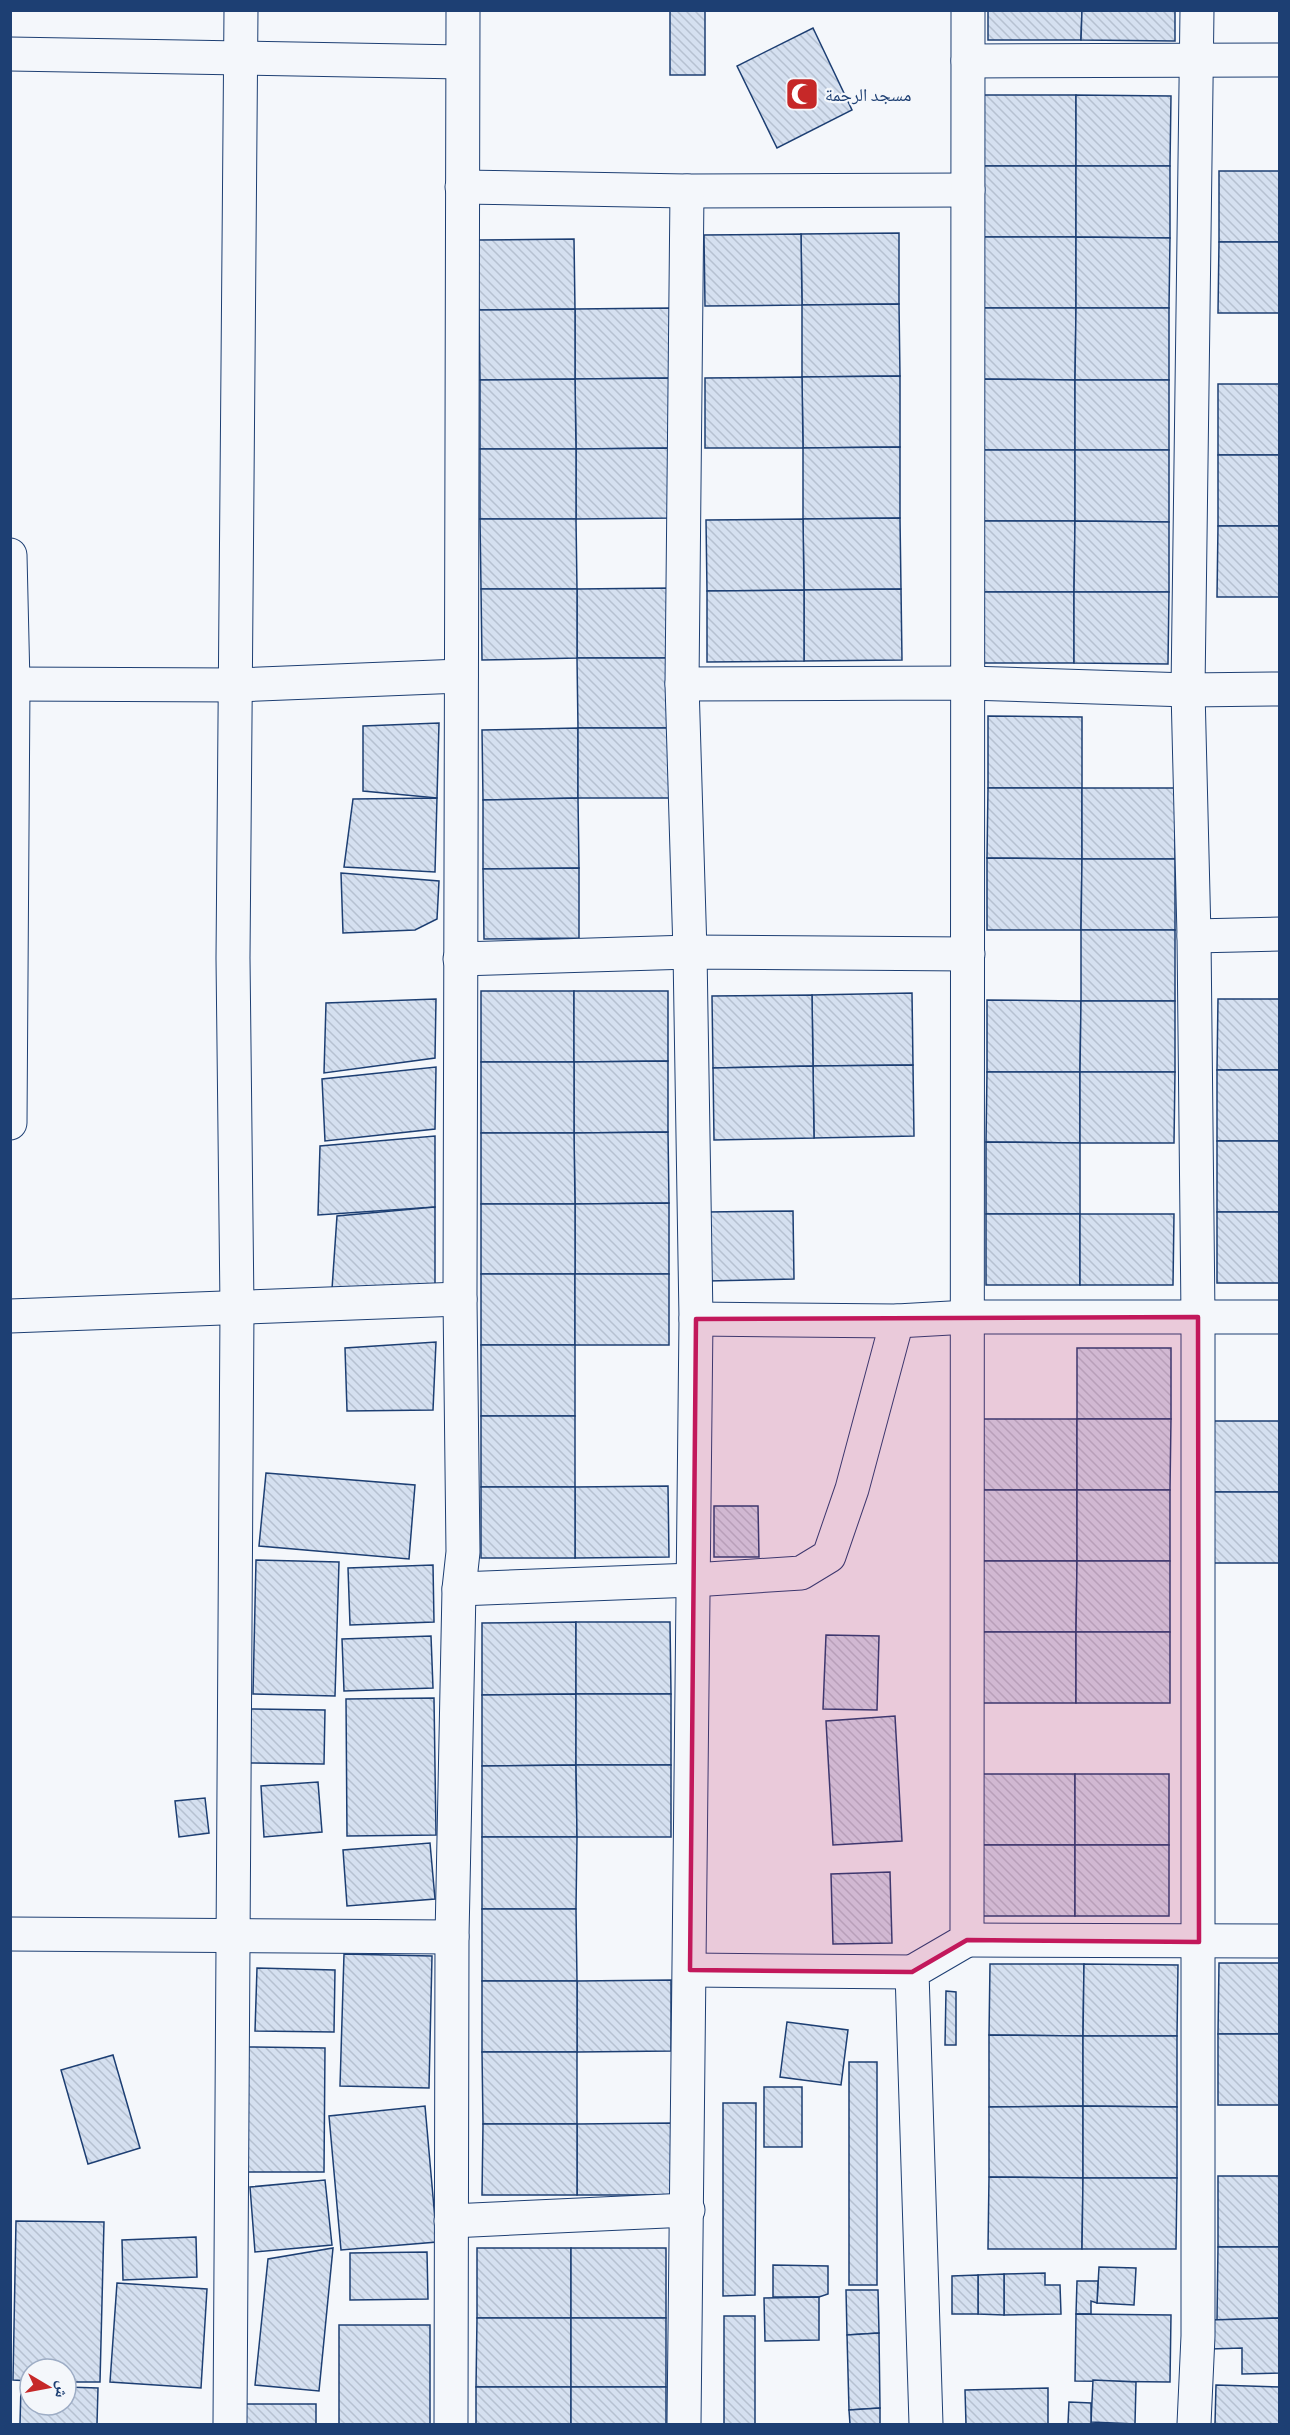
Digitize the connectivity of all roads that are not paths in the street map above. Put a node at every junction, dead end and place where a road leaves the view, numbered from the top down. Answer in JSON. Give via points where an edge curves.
{"nodes":[{"id":1,"x":241,"y":10,"type":"edge"},
{"id":2,"x":463,"y":10,"type":"edge"},
{"id":3,"x":968,"y":10,"type":"edge"},
{"id":4,"x":1197,"y":10,"type":"edge"},
{"id":5,"x":10,"y":54,"type":"edge"},
{"id":6,"x":241,"y":60,"type":"junction"},
{"id":7,"x":1280,"y":60,"type":"edge"},
{"id":8,"x":968,"y":61,"type":"junction"},
{"id":9,"x":1196,"y":61,"type":"junction"},
{"id":10,"x":462,"y":63,"type":"junction"},
{"id":11,"x":462,"y":187,"type":"junction"},
{"id":12,"x":968,"y":190,"type":"junction"},
{"id":13,"x":687,"y":191,"type":"junction"},
{"id":14,"x":10,"y":555,"type":"edge"},
{"id":15,"x":461,"y":676,"type":"junction"},
{"id":16,"x":968,"y":683,"type":"junction"},
{"id":17,"x":12,"y":684,"type":"edge"},
{"id":18,"x":682,"y":684,"type":"junction"},
{"id":19,"x":237,"y":685,"type":"junction"},
{"id":20,"x":1280,"y":689,"type":"edge"},
{"id":21,"x":1188,"y":690,"type":"junction"},
{"id":22,"x":1280,"y":934,"type":"edge"},
{"id":23,"x":1194,"y":936,"type":"junction"},
{"id":24,"x":690,"y":952,"type":"junction"},
{"id":25,"x":968,"y":954,"type":"junction"},
{"id":26,"x":460,"y":959,"type":"junction"},
{"id":27,"x":10,"y":1123,"type":"edge"},
{"id":28,"x":459,"y":1299,"type":"junction"},
{"id":29,"x":237,"y":1308,"type":"junction"},
{"id":30,"x":10,"y":1316,"type":"edge"},
{"id":31,"x":968,"y":1317,"type":"junction"},
{"id":32,"x":1198,"y":1317,"type":"junction"},
{"id":33,"x":1280,"y":1317,"type":"edge"},
{"id":34,"x":696,"y":1319,"type":"junction"},
{"id":35,"x":897,"y":1321,"type":"junction"},
{"id":36,"x":693,"y":1580,"type":"junction"},
{"id":37,"x":459,"y":1589,"type":"junction"},
{"id":38,"x":10,"y":1934,"type":"edge"},
{"id":39,"x":234,"y":1936,"type":"junction"},
{"id":40,"x":452,"y":1937,"type":"junction"},
{"id":41,"x":967,"y":1940,"type":"junction"},
{"id":42,"x":1280,"y":1941,"type":"edge"},
{"id":43,"x":1199,"y":1942,"type":"junction"},
{"id":44,"x":690,"y":1970,"type":"junction"},
{"id":45,"x":912,"y":1972,"type":"junction"},
{"id":46,"x":688,"y":2210,"type":"junction"},
{"id":47,"x":451,"y":2221,"type":"junction"},
{"id":48,"x":230,"y":2424,"type":"edge"},
{"id":49,"x":451,"y":2424,"type":"edge"},
{"id":50,"x":684,"y":2424,"type":"edge"},
{"id":51,"x":926,"y":2424,"type":"edge"},
{"id":52,"x":1194,"y":2424,"type":"edge"}],
"edges":[{"from":1,"to":6,"type":"street"},
{"from":2,"to":10,"type":"street"},
{"from":3,"to":8,"type":"street"},
{"from":4,"to":9,"type":"street"},
{"from":5,"to":6,"type":"street"},
{"from":6,"to":10,"type":"street"},
{"from":6,"to":19,"type":"street"},
{"from":7,"to":9,"type":"street"},
{"from":8,"to":9,"type":"street"},
{"from":8,"to":12,"type":"street"},
{"from":9,"to":21,"type":"street"},
{"from":10,"to":11,"type":"street"},
{"from":11,"to":13,"type":"street"},
{"from":11,"to":15,"type":"street"},
{"from":12,"to":13,"type":"street"},
{"from":12,"to":16,"type":"street"},
{"from":13,"to":18,"type":"street"},
{"from":14,"to":17,"type":"street"},
{"from":15,"to":19,"type":"street"},
{"from":15,"to":26,"type":"street"},
{"from":16,"to":18,"type":"street"},
{"from":16,"to":21,"type":"street"},
{"from":16,"to":25,"type":"street"},
{"from":17,"to":19,"type":"street"},
{"from":17,"to":27,"type":"street"},
{"from":18,"to":24,"type":"street"},
{"from":19,"to":29,"type":"street","via":[[233,957]]},
{"from":20,"to":21,"type":"street"},
{"from":21,"to":23,"type":"street"},
{"from":22,"to":23,"type":"street"},
{"from":23,"to":32,"type":"street"},
{"from":24,"to":25,"type":"street"},
{"from":24,"to":26,"type":"street"},
{"from":24,"to":34,"type":"street"},
{"from":25,"to":31,"type":"street"},
{"from":26,"to":28,"type":"street"},
{"from":28,"to":29,"type":"street"},
{"from":28,"to":37,"type":"street","via":[[463,1552]]},
{"from":29,"to":30,"type":"street"},
{"from":29,"to":39,"type":"street"},
{"from":31,"to":32,"type":"street"},
{"from":31,"to":35,"type":"street"},
{"from":31,"to":41,"type":"street"},
{"from":32,"to":33,"type":"street"},
{"from":32,"to":43,"type":"street"},
{"from":34,"to":35,"type":"street"},
{"from":34,"to":36,"type":"street"},
{"from":35,"to":36,"type":"street","via":[[852,1489],[829,1556],[801,1573]]},
{"from":36,"to":37,"type":"street"},
{"from":36,"to":44,"type":"street"},
{"from":37,"to":40,"type":"street"},
{"from":38,"to":39,"type":"street"},
{"from":39,"to":40,"type":"street"},
{"from":39,"to":48,"type":"street"},
{"from":40,"to":47,"type":"street"},
{"from":41,"to":43,"type":"street"},
{"from":41,"to":45,"type":"street"},
{"from":42,"to":43,"type":"street"},
{"from":43,"to":52,"type":"street","via":[[1198,2336]]},
{"from":44,"to":45,"type":"street"},
{"from":44,"to":46,"type":"street"},
{"from":45,"to":51,"type":"street"},
{"from":46,"to":47,"type":"street"},
{"from":46,"to":50,"type":"street"},
{"from":47,"to":49,"type":"street"}]}
